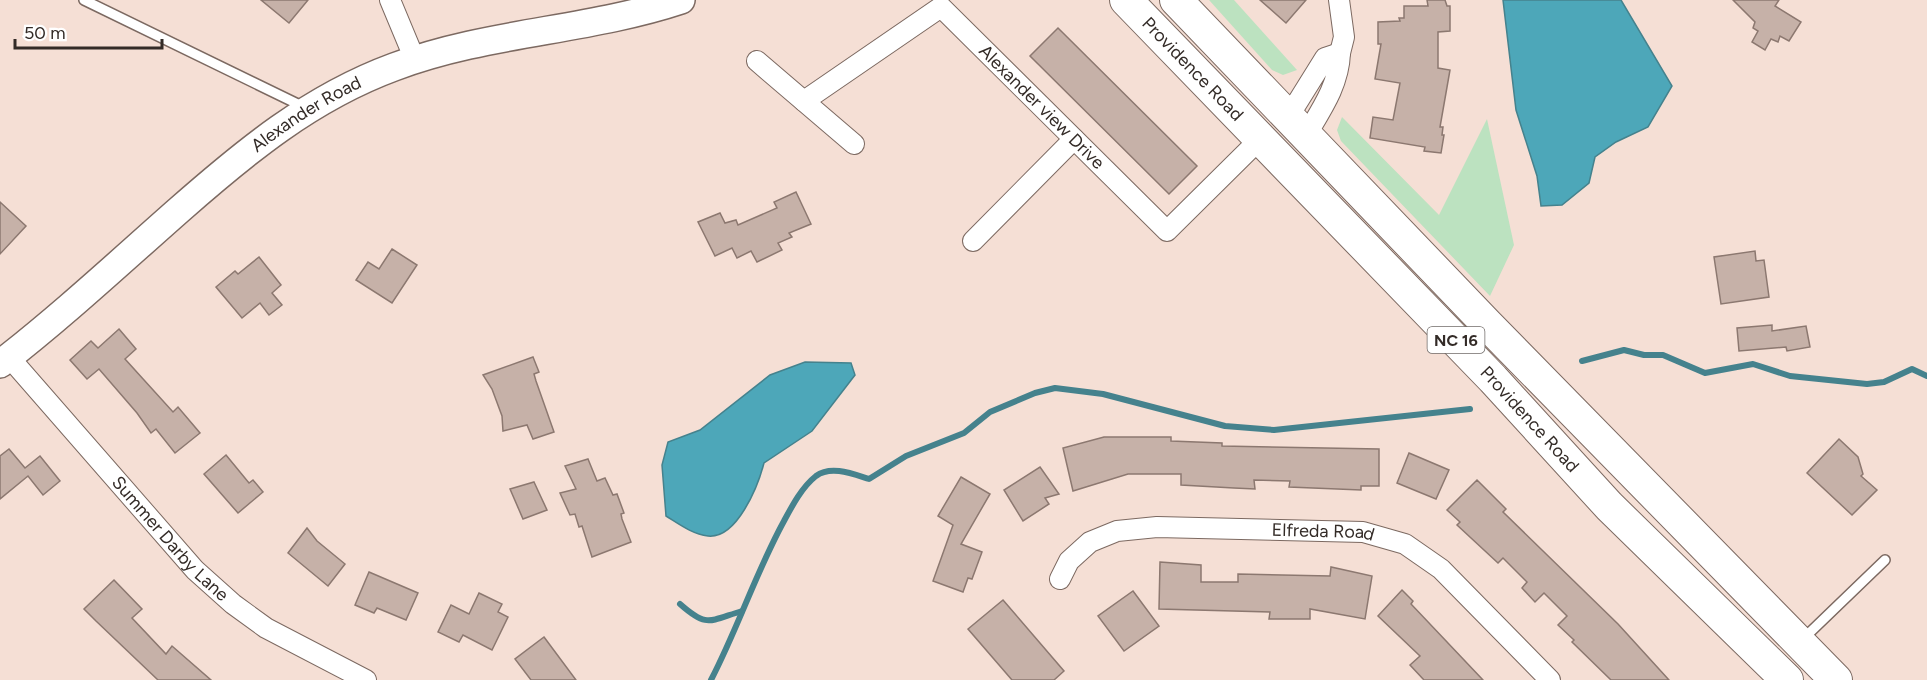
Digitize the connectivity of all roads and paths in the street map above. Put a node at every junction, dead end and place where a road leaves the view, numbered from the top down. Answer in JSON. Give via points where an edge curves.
{"nodes":[{"id":1,"x":84,"y":0,"type":"edge"},
{"id":2,"x":390,"y":0,"type":"edge"},
{"id":3,"x":681,"y":0,"type":"edge"},
{"id":4,"x":1125,"y":0,"type":"edge"},
{"id":5,"x":1176,"y":0,"type":"edge"},
{"id":6,"x":1339,"y":0,"type":"edge"},
{"id":7,"x":415,"y":60,"type":"junction"},
{"id":8,"x":757,"y":61,"type":"dead end"},
{"id":9,"x":804,"y":101,"type":"junction"},
{"id":10,"x":308,"y":109,"type":"junction"},
{"id":11,"x":1296,"y":128,"type":"junction"},
{"id":12,"x":1074,"y":139,"type":"junction"},
{"id":13,"x":1260,"y":139,"type":"junction"},
{"id":14,"x":854,"y":144,"type":"dead end"},
{"id":15,"x":973,"y":242,"type":"dead end"},
{"id":16,"x":5,"y":361,"type":"edge"},
{"id":17,"x":1885,"y":560,"type":"dead end"},
{"id":18,"x":1060,"y":579,"type":"dead end"},
{"id":19,"x":1800,"y":643,"type":"junction"},
{"id":20,"x":1785,"y":679,"type":"edge"},
{"id":21,"x":366,"y":680,"type":"edge"},
{"id":22,"x":1550,"y":680,"type":"edge"},
{"id":23,"x":1836,"y":680,"type":"edge"}],
"edges":[{"from":1,"to":10,"type":"lane"},
{"from":2,"to":7,"type":"street"},
{"from":3,"to":7,"type":"street","name":"Alexander Road"},
{"from":4,"to":13,"type":"main road","name":"Providence Road","number":"NC 16"},
{"from":5,"to":11,"type":"main road","name":"Providence Road","number":"NC 16"},
{"from":6,"to":11,"type":"street","via":[[1344,37],[1340,71],[1334,86]]},
{"from":7,"to":10,"type":"street","name":"Alexander Road","via":[[343,89]]},
{"from":8,"to":9,"type":"street"},
{"from":9,"to":12,"type":"street","name":"Alexander view Drive","via":[[941,7]]},
{"from":9,"to":14,"type":"street"},
{"from":10,"to":16,"type":"street","name":"Alexander Road","via":[[249,149]]},
{"from":11,"to":19,"type":"main road","name":"Providence Road","number":"NC 16"},
{"from":12,"to":13,"type":"street","name":"Alexander view Drive","via":[[1167,231]]},
{"from":12,"to":15,"type":"street"},
{"from":13,"to":20,"type":"main road","name":"Providence Road","number":"NC 16","via":[[1493,379],[1609,506]]},
{"from":16,"to":21,"type":"street","name":"Summer Darby Lane","via":[[195,570],[233,604],[266,628]]},
{"from":17,"to":19,"type":"lane"},
{"from":18,"to":22,"type":"street","name":"Elfreda Road","via":[[1069,561],[1090,542],[1117,531],[1157,527],[1363,532],[1406,544],[1441,569]]},
{"from":19,"to":23,"type":"main road","name":"Providence Road","number":"NC 16"}]}
